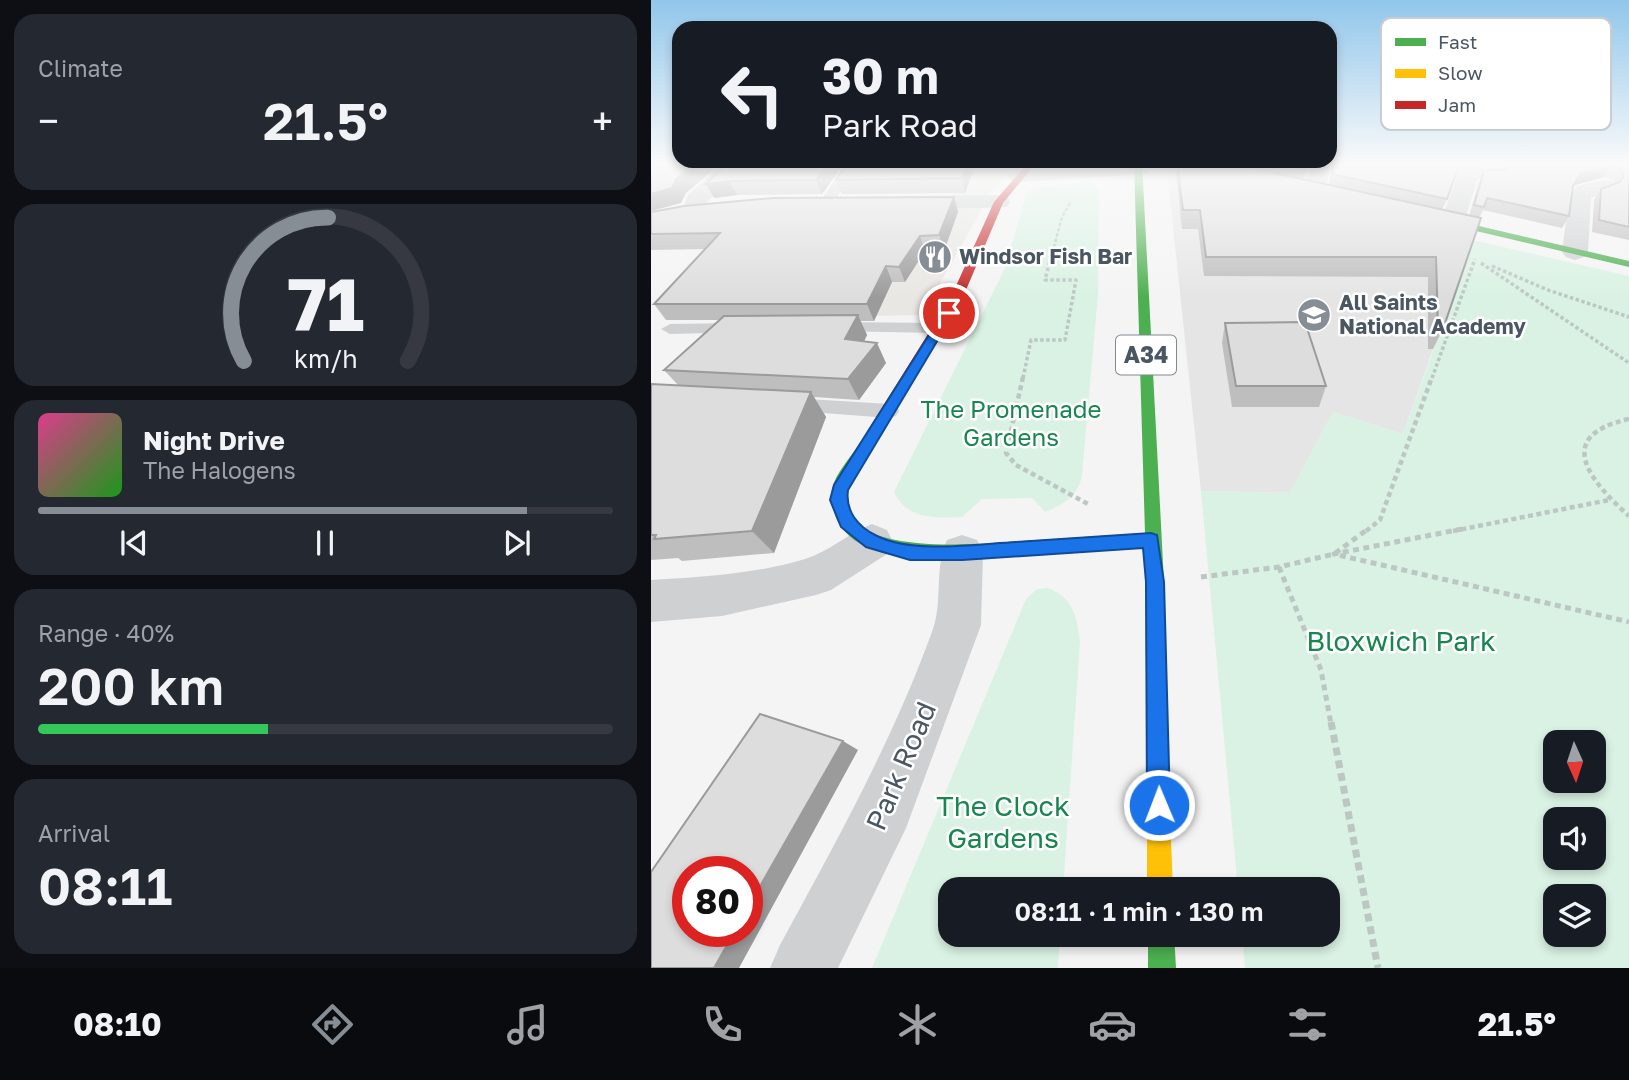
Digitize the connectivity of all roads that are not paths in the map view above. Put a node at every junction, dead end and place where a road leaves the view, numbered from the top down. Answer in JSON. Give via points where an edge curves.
{"nodes":[{"id":1,"x":687,"y":208,"type":"edge"},
{"id":2,"x":709,"y":208,"type":"edge"},
{"id":3,"x":996,"y":208,"type":"edge"},
{"id":4,"x":1139,"y":208,"type":"edge"},
{"id":5,"x":1457,"y":208,"type":"edge"},
{"id":6,"x":1579,"y":208,"type":"edge"},
{"id":7,"x":1412,"y":213,"type":"edge"},
{"id":8,"x":1452,"y":223,"type":"junction"},
{"id":9,"x":1574,"y":252,"type":"junction"},
{"id":10,"x":1629,"y":264,"type":"edge"},
{"id":11,"x":753,"y":328,"type":"edge"},
{"id":12,"x":821,"y":328,"type":"edge"},
{"id":13,"x":940,"y":328,"type":"junction"},
{"id":14,"x":670,"y":329,"type":"edge"},
{"id":15,"x":769,"y":404,"type":"edge"},
{"id":16,"x":889,"y":411,"type":"junction"},
{"id":17,"x":1151,"y":540,"type":"junction"},
{"id":18,"x":872,"y":542,"type":"junction"},
{"id":19,"x":962,"y":553,"type":"junction"},
{"id":20,"x":651,"y":601,"type":"edge"},
{"id":21,"x":1160,"y":877,"type":"edge"},
{"id":22,"x":1161,"y":947,"type":"edge"},
{"id":23,"x":803,"y":968,"type":"edge"},
{"id":24,"x":1162,"y":968,"type":"edge"}],
"edges":[{"from":1,"to":2,"type":"street","via":[[683,212]]},
{"from":3,"to":13,"type":"main road"},
{"from":4,"to":17,"type":"main road","number":"A34"},
{"from":5,"to":8,"type":"street"},
{"from":6,"to":9,"type":"street"},
{"from":7,"to":8,"type":"main road"},
{"from":8,"to":9,"type":"main road"},
{"from":9,"to":10,"type":"main road"},
{"from":11,"to":14,"type":"lane"},
{"from":12,"to":13,"type":"lane"},
{"from":13,"to":16,"type":"main road"},
{"from":15,"to":16,"type":"lane"},
{"from":16,"to":18,"type":"main road","via":[[840,489],[838,500],[847,522]]},
{"from":17,"to":19,"type":"main road"},
{"from":17,"to":21,"type":"main road","number":"A34"},
{"from":18,"to":19,"type":"main road","via":[[910,552]]},
{"from":18,"to":20,"type":"street","via":[[816,576],[722,596]]},
{"from":19,"to":23,"type":"street","name":"Park Road","via":[[958,625],[949,649],[886,808]]},
{"from":22,"to":24,"type":"main road"}]}
